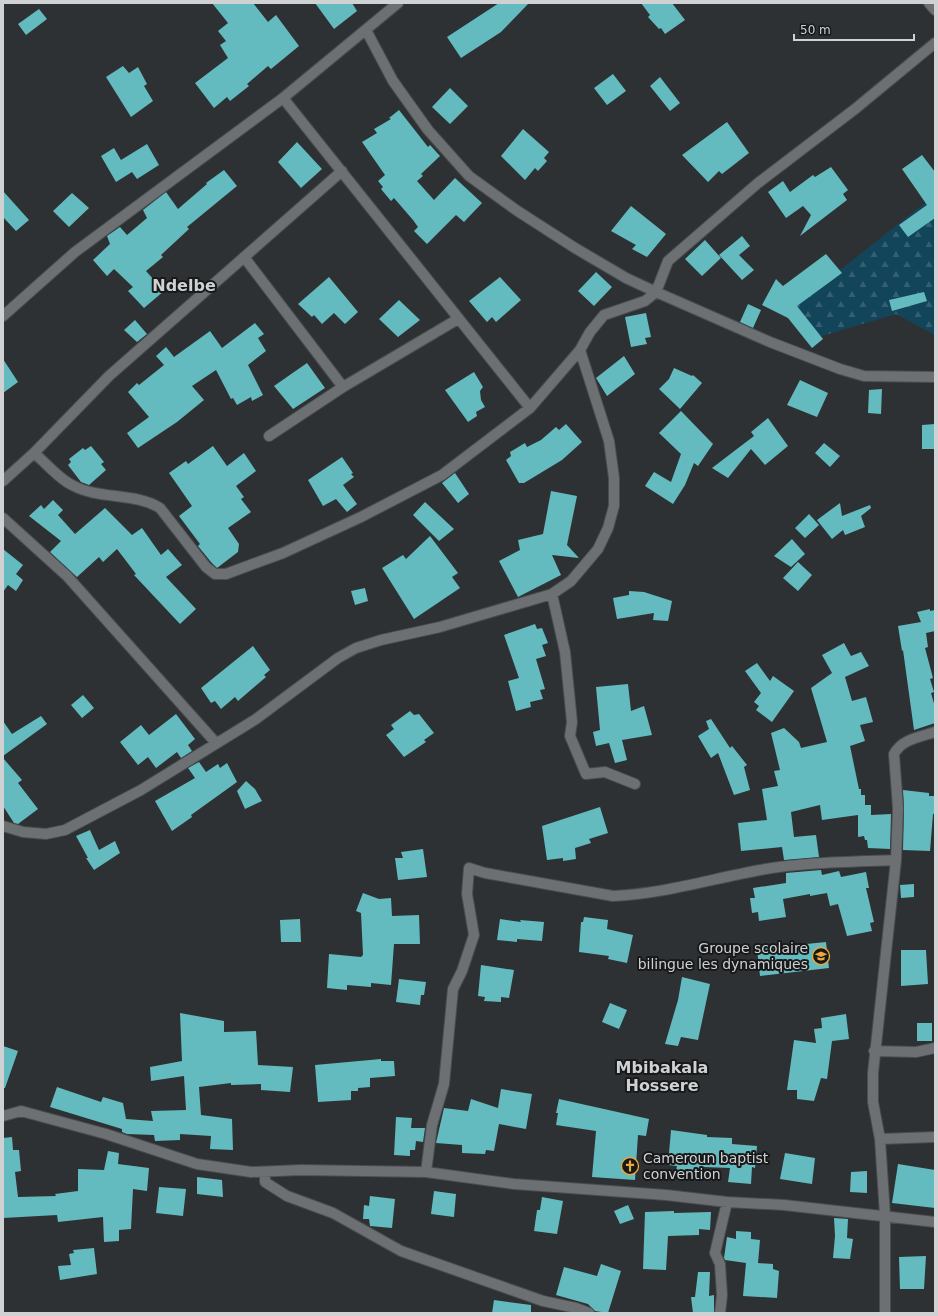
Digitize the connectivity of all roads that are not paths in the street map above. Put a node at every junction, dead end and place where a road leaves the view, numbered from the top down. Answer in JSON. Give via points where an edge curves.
{"nodes":[{"id":1,"x":398,"y":3,"type":"edge"},
{"id":2,"x":929,"y":3,"type":"edge"},
{"id":3,"x":935,"y":10,"type":"edge"},
{"id":4,"x":366,"y":30,"type":"junction"},
{"id":5,"x":935,"y":43,"type":"edge"},
{"id":6,"x":283,"y":98,"type":"junction"},
{"id":7,"x":342,"y":171,"type":"junction"},
{"id":8,"x":244,"y":258,"type":"junction"},
{"id":9,"x":656,"y":292,"type":"junction"},
{"id":10,"x":3,"y":316,"type":"edge"},
{"id":11,"x":458,"y":319,"type":"junction"},
{"id":12,"x":580,"y":350,"type":"junction"},
{"id":13,"x":935,"y":377,"type":"edge"},
{"id":14,"x":343,"y":387,"type":"junction"},
{"id":15,"x":530,"y":408,"type":"junction"},
{"id":16,"x":269,"y":436,"type":"dead end"},
{"id":17,"x":34,"y":453,"type":"junction"},
{"id":18,"x":3,"y":481,"type":"edge"},
{"id":19,"x":3,"y":518,"type":"edge"},
{"id":20,"x":552,"y":594,"type":"junction"},
{"id":21,"x":935,"y":732,"type":"edge"},
{"id":22,"x":216,"y":743,"type":"junction"},
{"id":23,"x":635,"y":784,"type":"dead end"},
{"id":24,"x":3,"y":826,"type":"edge"},
{"id":25,"x":896,"y":860,"type":"junction"},
{"id":26,"x":935,"y":1048,"type":"edge"},
{"id":27,"x":874,"y":1051,"type":"junction"},
{"id":28,"x":3,"y":1116,"type":"edge"},
{"id":29,"x":935,"y":1137,"type":"edge"},
{"id":30,"x":880,"y":1139,"type":"junction"},
{"id":31,"x":265,"y":1172,"type":"junction"},
{"id":32,"x":426,"y":1172,"type":"junction"},
{"id":33,"x":727,"y":1202,"type":"junction"},
{"id":34,"x":885,"y":1215,"type":"junction"},
{"id":35,"x":935,"y":1222,"type":"edge"},
{"id":36,"x":589,"y":1313,"type":"edge"},
{"id":37,"x":720,"y":1313,"type":"edge"},
{"id":38,"x":884,"y":1313,"type":"edge"}],
"edges":[{"from":1,"to":4,"type":"street"},
{"from":2,"to":3,"type":"street"},
{"from":4,"to":6,"type":"street"},
{"from":4,"to":9,"type":"street","via":[[393,81],[428,130],[469,176],[575,248],[626,278]]},
{"from":5,"to":9,"type":"street","via":[[855,109],[758,183],[668,261]]},
{"from":6,"to":7,"type":"street"},
{"from":6,"to":10,"type":"street","via":[[75,252]]},
{"from":7,"to":8,"type":"street"},
{"from":7,"to":11,"type":"street"},
{"from":8,"to":14,"type":"street"},
{"from":8,"to":17,"type":"street","via":[[109,376]]},
{"from":9,"to":12,"type":"street","via":[[645,301],[604,315]]},
{"from":9,"to":13,"type":"street","via":[[770,342],[840,369],[864,376]]},
{"from":11,"to":14,"type":"street"},
{"from":11,"to":15,"type":"street"},
{"from":12,"to":15,"type":"street"},
{"from":12,"to":20,"type":"street","via":[[609,441],[614,478],[614,506],[598,550],[571,581]]},
{"from":14,"to":16,"type":"street"},
{"from":15,"to":17,"type":"street","via":[[442,475],[361,517],[283,553],[226,574],[215,574],[206,566],[160,508],[150,502],[89,492],[71,485]]},
{"from":17,"to":18,"type":"street"},
{"from":19,"to":22,"type":"street","via":[[66,576]]},
{"from":20,"to":22,"type":"street","via":[[440,627],[356,648],[338,658],[256,719]]},
{"from":20,"to":23,"type":"street","via":[[565,652],[572,722],[570,736],[586,774],[605,772]]},
{"from":21,"to":25,"type":"street","via":[[898,746],[894,754],[898,808]]},
{"from":22,"to":24,"type":"street","via":[[141,790],[65,830],[46,834],[23,832]]},
{"from":25,"to":27,"type":"street"},
{"from":25,"to":32,"type":"street","via":[[825,863],[761,870],[613,896],[485,873],[470,868],[467,894],[474,935],[453,989],[444,1084],[432,1125]]},
{"from":26,"to":27,"type":"street","via":[[916,1052]]},
{"from":27,"to":30,"type":"street","via":[[873,1102]]},
{"from":28,"to":31,"type":"street","via":[[21,1111],[106,1134],[197,1164]]},
{"from":29,"to":30,"type":"street"},
{"from":30,"to":34,"type":"street"},
{"from":31,"to":32,"type":"street"},
{"from":31,"to":36,"type":"street","via":[[265,1182],[268,1185],[287,1196],[333,1213],[401,1252],[543,1301]]},
{"from":32,"to":33,"type":"street","via":[[514,1184]]},
{"from":33,"to":34,"type":"street"},
{"from":33,"to":37,"type":"street","via":[[715,1252],[720,1264]]},
{"from":34,"to":35,"type":"street"},
{"from":34,"to":38,"type":"street"}]}
